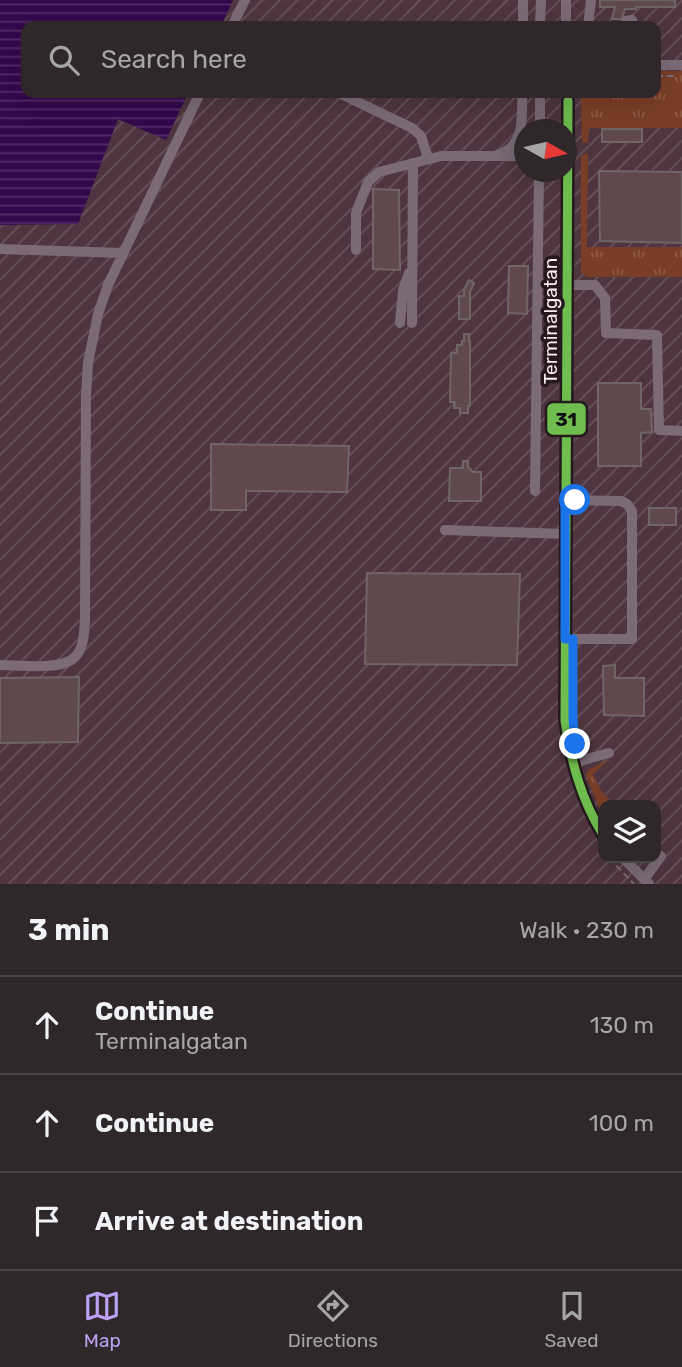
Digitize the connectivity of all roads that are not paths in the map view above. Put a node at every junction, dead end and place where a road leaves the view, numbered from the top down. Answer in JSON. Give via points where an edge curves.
{"nodes":[{"id":1,"x":245,"y":0,"type":"edge"},
{"id":2,"x":523,"y":0,"type":"edge"},
{"id":3,"x":541,"y":0,"type":"edge"},
{"id":4,"x":566,"y":0,"type":"edge"},
{"id":5,"x":591,"y":0,"type":"edge"},
{"id":6,"x":234,"y":21,"type":"edge"},
{"id":7,"x":523,"y":21,"type":"edge"},
{"id":8,"x":540,"y":21,"type":"edge"},
{"id":9,"x":566,"y":21,"type":"edge"},
{"id":10,"x":589,"y":21,"type":"edge"},
{"id":11,"x":661,"y":66,"type":"edge"},
{"id":12,"x":680,"y":71,"type":"edge"},
{"id":13,"x":198,"y":98,"type":"edge"},
{"id":14,"x":349,"y":98,"type":"edge"},
{"id":15,"x":522,"y":98,"type":"edge"},
{"id":16,"x":540,"y":98,"type":"edge"},
{"id":17,"x":569,"y":98,"type":"edge"},
{"id":18,"x":540,"y":119,"type":"edge"},
{"id":19,"x":495,"y":156,"type":"junction"},
{"id":20,"x":514,"y":156,"type":"edge"},
{"id":21,"x":428,"y":158,"type":"junction"},
{"id":22,"x":413,"y":163,"type":"junction"},
{"id":23,"x":539,"y":182,"type":"edge"},
{"id":24,"x":0,"y":249,"type":"edge"},
{"id":25,"x":356,"y":250,"type":"dead end"},
{"id":26,"x":123,"y":253,"type":"junction"},
{"id":27,"x":568,"y":285,"type":"junction"},
{"id":28,"x":406,"y":323,"type":"dead end"},
{"id":29,"x":682,"y":431,"type":"edge"},
{"id":30,"x":535,"y":491,"type":"dead end"},
{"id":31,"x":565,"y":500,"type":"junction"},
{"id":32,"x":445,"y":530,"type":"dead end"},
{"id":33,"x":565,"y":534,"type":"junction"},
{"id":34,"x":565,"y":639,"type":"junction"},
{"id":35,"x":0,"y":665,"type":"edge"},
{"id":36,"x":609,"y":753,"type":"dead end"},
{"id":37,"x":572,"y":763,"type":"junction"},
{"id":38,"x":598,"y":827,"type":"edge"},
{"id":39,"x":627,"y":863,"type":"edge"},
{"id":40,"x":656,"y":863,"type":"edge"},
{"id":41,"x":642,"y":882,"type":"edge"}],
"edges":[{"from":1,"to":6,"type":"street"},
{"from":2,"to":7,"type":"street"},
{"from":3,"to":8,"type":"street"},
{"from":4,"to":9,"type":"street"},
{"from":5,"to":10,"type":"street"},
{"from":11,"to":12,"type":"street"},
{"from":13,"to":26,"type":"street"},
{"from":14,"to":21,"type":"street","via":[[412,128],[421,136]]},
{"from":15,"to":19,"type":"street","via":[[519,139]]},
{"from":16,"to":18,"type":"street"},
{"from":17,"to":27,"type":"street","name":"Terminalgatan"},
{"from":19,"to":20,"type":"street"},
{"from":19,"to":21,"type":"street"},
{"from":21,"to":22,"type":"street"},
{"from":22,"to":25,"type":"street","via":[[379,172],[368,182],[356,213]]},
{"from":22,"to":28,"type":"street","via":[[414,232]]},
{"from":23,"to":30,"type":"street"},
{"from":24,"to":26,"type":"street"},
{"from":26,"to":35,"type":"street","via":[[98,314],[88,363],[83,644],[64,664]]},
{"from":27,"to":29,"type":"street","via":[[595,285],[605,298],[606,333],[657,335],[659,430]]},
{"from":27,"to":31,"type":"street","name":"Terminalgatan"},
{"from":31,"to":33,"type":"street","name":"Terminalgatan"},
{"from":31,"to":34,"type":"street","via":[[621,501],[632,511],[632,639]]},
{"from":32,"to":33,"type":"street"},
{"from":33,"to":34,"type":"street","name":"Terminalgatan"},
{"from":34,"to":37,"type":"street","name":"Terminalgatan","via":[[565,720]]},
{"from":36,"to":37,"type":"street"},
{"from":37,"to":38,"type":"street","name":"Terminalgatan"},
{"from":39,"to":41,"type":"street"},
{"from":40,"to":41,"type":"street"}]}
